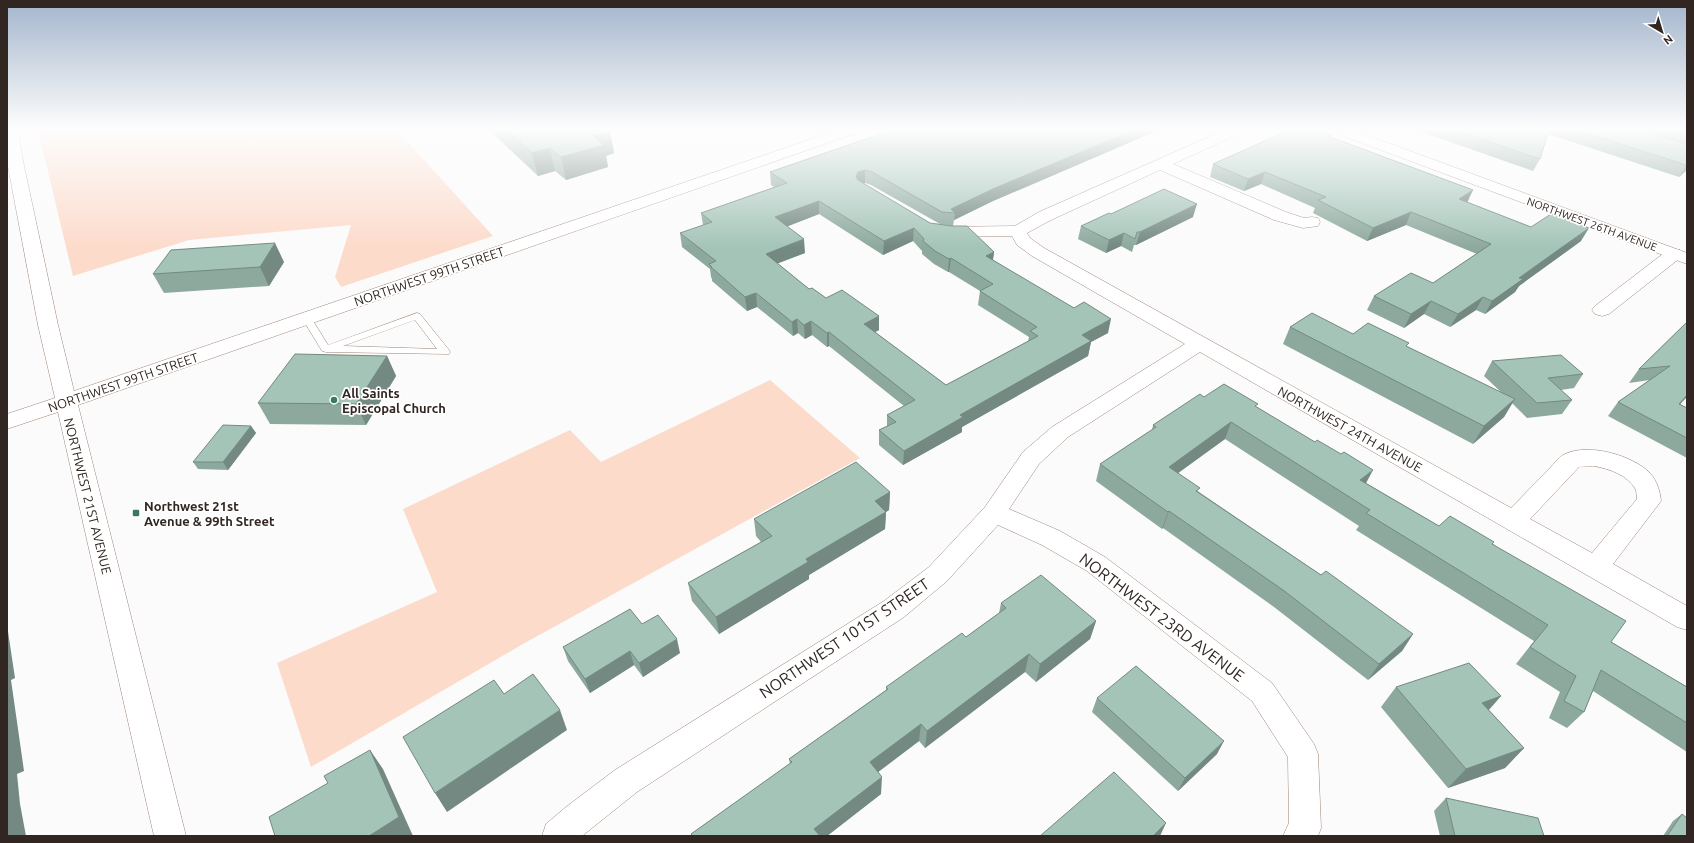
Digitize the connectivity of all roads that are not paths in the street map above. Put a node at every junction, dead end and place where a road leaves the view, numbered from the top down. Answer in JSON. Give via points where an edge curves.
{"nodes":[{"id":1,"x":16,"y":169,"type":"edge"},
{"id":2,"x":734,"y":169,"type":"edge"},
{"id":3,"x":1148,"y":169,"type":"edge"},
{"id":4,"x":1172,"y":169,"type":"edge"},
{"id":5,"x":1446,"y":169,"type":"edge"},
{"id":6,"x":1312,"y":222,"type":"dead end"},
{"id":7,"x":930,"y":228,"type":"edge"},
{"id":8,"x":1018,"y":231,"type":"junction"},
{"id":9,"x":1680,"y":256,"type":"edge"},
{"id":10,"x":1602,"y":310,"type":"dead end"},
{"id":11,"x":307,"y":318,"type":"junction"},
{"id":12,"x":1200,"y":344,"type":"junction"},
{"id":13,"x":326,"y":349,"type":"junction"},
{"id":14,"x":66,"y":402,"type":"junction"},
{"id":15,"x":7,"y":422,"type":"edge"},
{"id":16,"x":994,"y":513,"type":"junction"},
{"id":17,"x":1513,"y":521,"type":"junction"},
{"id":18,"x":1596,"y":567,"type":"junction"},
{"id":19,"x":1687,"y":619,"type":"edge"},
{"id":20,"x":170,"y":836,"type":"edge"},
{"id":21,"x":558,"y":836,"type":"edge"},
{"id":22,"x":1299,"y":836,"type":"edge"}],
"edges":[{"from":1,"to":14,"type":"street","name":"NORTHWEST 21ST AVENUE"},
{"from":2,"to":11,"type":"street","name":"NORTHWEST 99TH STREET"},
{"from":3,"to":8,"type":"street"},
{"from":4,"to":6,"type":"street","via":[[1280,216],[1303,223]]},
{"from":5,"to":9,"type":"street","name":"NORTHWEST 26TH AVENUE"},
{"from":7,"to":8,"type":"street","via":[[950,233]]},
{"from":8,"to":12,"type":"street","name":"NORTHWEST 24TH AVENUE","via":[[1023,241],[1038,252]]},
{"from":9,"to":10,"type":"street"},
{"from":11,"to":13,"type":"lane"},
{"from":11,"to":14,"type":"street","name":"NORTHWEST 99TH STREET"},
{"from":12,"to":16,"type":"street","name":"NORTHWEST 101ST STREET","via":[[1060,432],[1031,458]]},
{"from":12,"to":17,"type":"street","name":"NORTHWEST 24TH AVENUE"},
{"from":13,"to":13,"type":"lane","via":[[373,350],[445,352],[417,316]]},
{"from":14,"to":15,"type":"street","name":"NORTHWEST 99TH STREET"},
{"from":14,"to":20,"type":"street","name":"NORTHWEST 21ST AVENUE"},
{"from":16,"to":21,"type":"street","name":"NORTHWEST 101ST STREET","via":[[938,574],[894,609],[626,781],[577,818]]},
{"from":16,"to":22,"type":"street","name":"NORTHWEST 23RD AVENUE","via":[[1051,538],[1096,564],[1262,692],[1303,754],[1305,828]]},
{"from":17,"to":18,"type":"street","name":"NORTHWEST 24TH AVENUE"},
{"from":17,"to":18,"type":"street","via":[[1571,461],[1578,457],[1602,459],[1629,470],[1648,486],[1651,494],[1649,501]]},
{"from":18,"to":19,"type":"street","name":"NORTHWEST 24TH AVENUE"}]}
